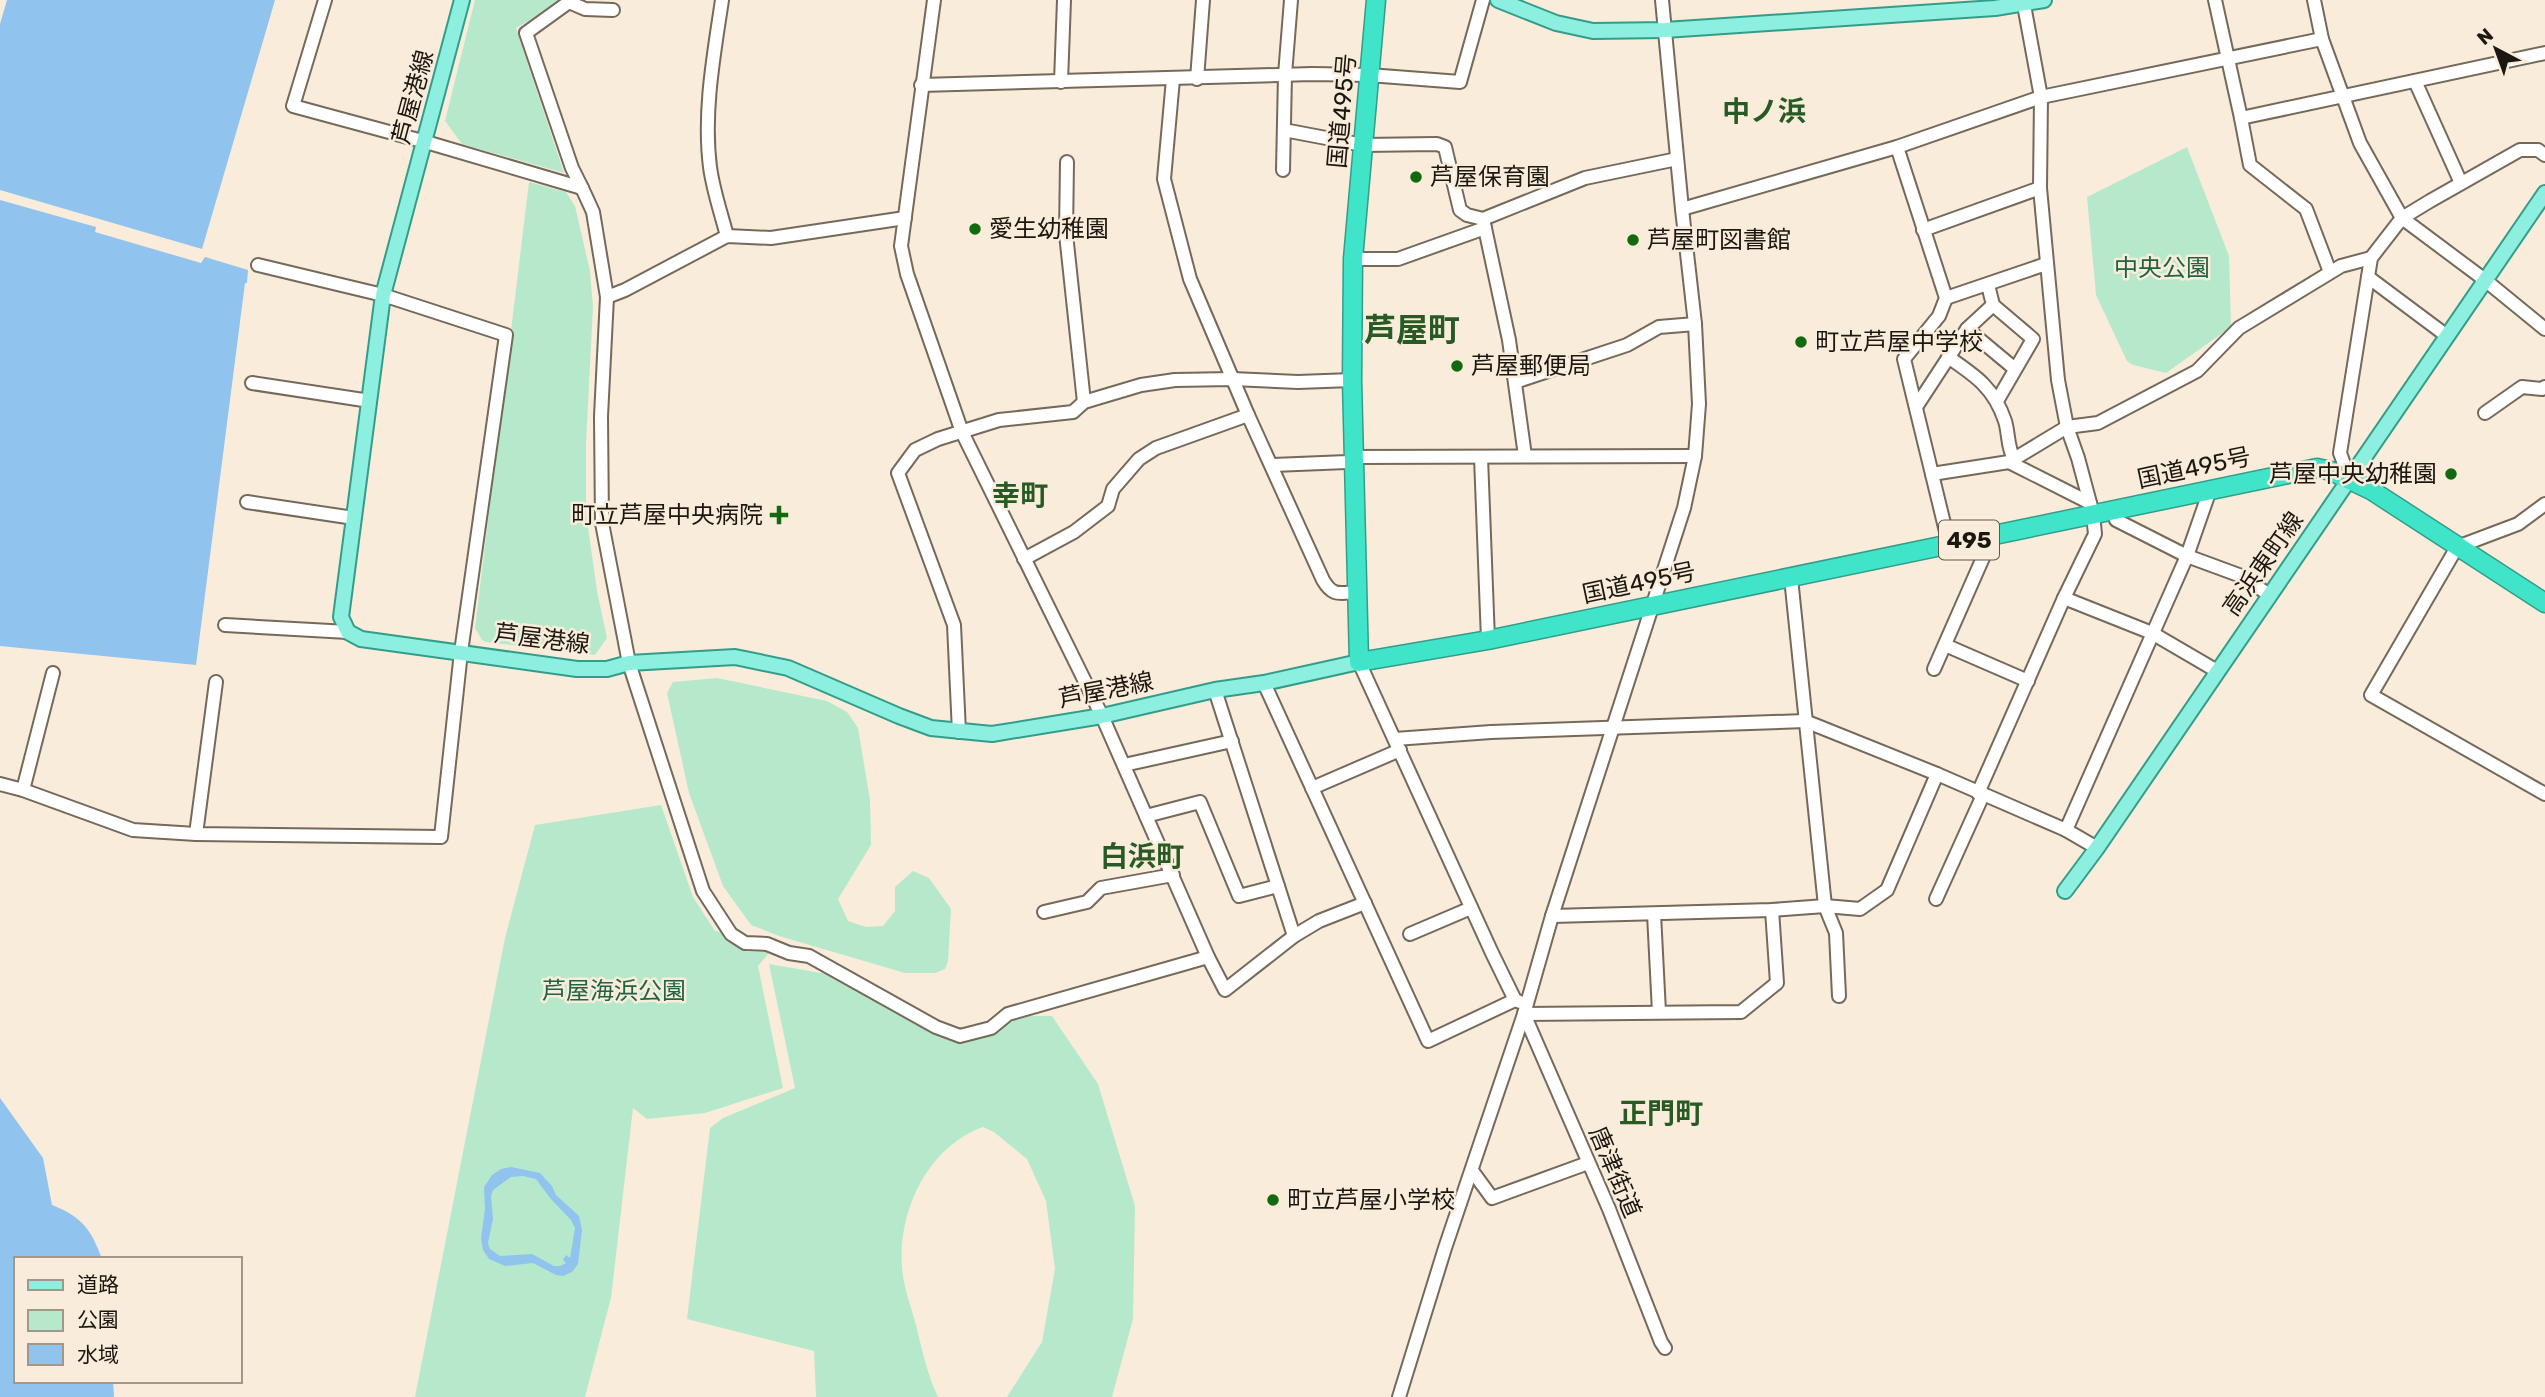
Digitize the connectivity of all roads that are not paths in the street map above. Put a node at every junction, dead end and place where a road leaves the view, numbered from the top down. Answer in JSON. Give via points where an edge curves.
{"nodes":[{"id":1,"x":325,"y":0,"type":"edge"},
{"id":2,"x":462,"y":0,"type":"edge"},
{"id":3,"x":722,"y":0,"type":"edge"},
{"id":4,"x":934,"y":0,"type":"edge"},
{"id":5,"x":1064,"y":0,"type":"edge"},
{"id":6,"x":1203,"y":0,"type":"edge"},
{"id":7,"x":1291,"y":0,"type":"edge"},
{"id":8,"x":1376,"y":0,"type":"edge"},
{"id":9,"x":1483,"y":0,"type":"edge"},
{"id":10,"x":1498,"y":0,"type":"edge"},
{"id":11,"x":1662,"y":0,"type":"edge"},
{"id":12,"x":2045,"y":0,"type":"edge"},
{"id":13,"x":2215,"y":0,"type":"edge"},
{"id":14,"x":2314,"y":0,"type":"edge"},
{"id":15,"x":569,"y":1,"type":"edge"},
{"id":16,"x":2024,"y":5,"type":"junction"},
{"id":17,"x":613,"y":10,"type":"dead end"},
{"id":18,"x":1665,"y":30,"type":"junction"},
{"id":19,"x":2322,"y":39,"type":"junction"},
{"id":20,"x":2545,"y":53,"type":"edge"},
{"id":21,"x":2227,"y":58,"type":"junction"},
{"id":22,"x":1285,"y":75,"type":"junction"},
{"id":23,"x":1369,"y":75,"type":"junction"},
{"id":24,"x":1173,"y":79,"type":"junction"},
{"id":25,"x":1197,"y":79,"type":"junction"},
{"id":26,"x":2415,"y":81,"type":"junction"},
{"id":27,"x":1061,"y":82,"type":"junction"},
{"id":28,"x":921,"y":85,"type":"junction"},
{"id":29,"x":2041,"y":97,"type":"junction"},
{"id":30,"x":2344,"y":97,"type":"junction"},
{"id":31,"x":2241,"y":118,"type":"junction"},
{"id":32,"x":1284,"y":130,"type":"junction"},
{"id":33,"x":426,"y":142,"type":"junction"},
{"id":34,"x":1363,"y":145,"type":"junction"},
{"id":35,"x":1897,"y":147,"type":"junction"},
{"id":36,"x":2545,"y":155,"type":"edge"},
{"id":37,"x":1677,"y":159,"type":"junction"},
{"id":38,"x":1067,"y":162,"type":"dead end"},
{"id":39,"x":1283,"y":170,"type":"dead end"},
{"id":40,"x":2461,"y":183,"type":"junction"},
{"id":41,"x":582,"y":188,"type":"junction"},
{"id":42,"x":2040,"y":188,"type":"junction"},
{"id":43,"x":2545,"y":193,"type":"edge"},
{"id":44,"x":1682,"y":209,"type":"junction"},
{"id":45,"x":905,"y":218,"type":"junction"},
{"id":46,"x":2402,"y":218,"type":"junction"},
{"id":47,"x":1484,"y":223,"type":"junction"},
{"id":48,"x":1923,"y":230,"type":"junction"},
{"id":49,"x":727,"y":236,"type":"junction"},
{"id":50,"x":2371,"y":258,"type":"junction"},
{"id":51,"x":1353,"y":259,"type":"junction"},
{"id":52,"x":2046,"y":264,"type":"junction"},
{"id":53,"x":258,"y":265,"type":"dead end"},
{"id":54,"x":2330,"y":272,"type":"junction"},
{"id":55,"x":2368,"y":277,"type":"junction"},
{"id":56,"x":2485,"y":280,"type":"junction"},
{"id":57,"x":1987,"y":285,"type":"junction"},
{"id":58,"x":383,"y":295,"type":"junction"},
{"id":59,"x":607,"y":297,"type":"junction"},
{"id":60,"x":1945,"y":298,"type":"junction"},
{"id":61,"x":1993,"y":305,"type":"junction"},
{"id":62,"x":1695,"y":324,"type":"junction"},
{"id":63,"x":2543,"y":324,"type":"edge"},
{"id":64,"x":1968,"y":329,"type":"junction"},
{"id":65,"x":2447,"y":336,"type":"junction"},
{"id":66,"x":1948,"y":358,"type":"junction"},
{"id":67,"x":2015,"y":369,"type":"junction"},
{"id":68,"x":1233,"y":379,"type":"junction"},
{"id":69,"x":1352,"y":380,"type":"junction"},
{"id":70,"x":1515,"y":382,"type":"junction"},
{"id":71,"x":252,"y":383,"type":"dead end"},
{"id":72,"x":2545,"y":387,"type":"edge"},
{"id":73,"x":370,"y":401,"type":"junction"},
{"id":74,"x":1997,"y":401,"type":"junction"},
{"id":75,"x":1084,"y":402,"type":"junction"},
{"id":76,"x":1916,"y":407,"type":"junction"},
{"id":77,"x":2485,"y":413,"type":"dead end"},
{"id":78,"x":1248,"y":415,"type":"junction"},
{"id":79,"x":2067,"y":428,"type":"junction"},
{"id":80,"x":962,"y":432,"type":"junction"},
{"id":81,"x":1525,"y":456,"type":"junction"},
{"id":82,"x":1695,"y":456,"type":"junction"},
{"id":83,"x":1354,"y":457,"type":"junction"},
{"id":84,"x":1480,"y":457,"type":"junction"},
{"id":85,"x":2011,"y":460,"type":"junction"},
{"id":86,"x":1273,"y":465,"type":"junction"},
{"id":87,"x":1932,"y":474,"type":"junction"},
{"id":88,"x":2350,"y":480,"type":"junction"},
{"id":89,"x":2210,"y":490,"type":"junction"},
{"id":90,"x":247,"y":502,"type":"dead end"},
{"id":91,"x":2545,"y":504,"type":"edge"},
{"id":92,"x":2091,"y":509,"type":"junction"},
{"id":93,"x":2115,"y":509,"type":"junction"},
{"id":94,"x":354,"y":517,"type":"junction"},
{"id":95,"x":1993,"y":535,"type":"junction"},
{"id":96,"x":1949,"y":544,"type":"junction"},
{"id":97,"x":2457,"y":547,"type":"junction"},
{"id":98,"x":2187,"y":556,"type":"junction"},
{"id":99,"x":1024,"y":559,"type":"junction"},
{"id":100,"x":1791,"y":578,"type":"junction"},
{"id":101,"x":1357,"y":592,"type":"junction"},
{"id":102,"x":2269,"y":595,"type":"junction"},
{"id":103,"x":2064,"y":598,"type":"junction"},
{"id":104,"x":2545,"y":603,"type":"edge"},
{"id":105,"x":1653,"y":604,"type":"junction"},
{"id":106,"x":225,"y":625,"type":"dead end"},
{"id":107,"x":348,"y":632,"type":"junction"},
{"id":108,"x":2152,"y":633,"type":"junction"},
{"id":109,"x":1488,"y":640,"type":"junction"},
{"id":110,"x":1945,"y":645,"type":"junction"},
{"id":111,"x":461,"y":652,"type":"junction"},
{"id":112,"x":1359,"y":662,"type":"junction"},
{"id":113,"x":629,"y":663,"type":"junction"},
{"id":114,"x":1934,"y":668,"type":"dead end"},
{"id":115,"x":2217,"y":671,"type":"junction"},
{"id":116,"x":53,"y":673,"type":"dead end"},
{"id":117,"x":2028,"y":681,"type":"junction"},
{"id":118,"x":216,"y":682,"type":"dead end"},
{"id":119,"x":1264,"y":683,"type":"junction"},
{"id":120,"x":1215,"y":690,"type":"junction"},
{"id":121,"x":1101,"y":716,"type":"junction"},
{"id":122,"x":1805,"y":721,"type":"junction"},
{"id":123,"x":1613,"y":728,"type":"junction"},
{"id":124,"x":959,"y":733,"type":"junction"},
{"id":125,"x":1232,"y":741,"type":"junction"},
{"id":126,"x":1397,"y":745,"type":"junction"},
{"id":127,"x":1124,"y":765,"type":"junction"},
{"id":128,"x":1937,"y":774,"type":"junction"},
{"id":129,"x":0,"y":784,"type":"edge"},
{"id":130,"x":1312,"y":788,"type":"junction"},
{"id":131,"x":23,"y":790,"type":"junction"},
{"id":132,"x":1980,"y":794,"type":"junction"},
{"id":133,"x":2545,"y":794,"type":"edge"},
{"id":134,"x":1146,"y":816,"type":"junction"},
{"id":135,"x":2066,"y":830,"type":"junction"},
{"id":136,"x":196,"y":834,"type":"junction"},
{"id":137,"x":2097,"y":848,"type":"junction"},
{"id":138,"x":1173,"y":875,"type":"junction"},
{"id":139,"x":1278,"y":886,"type":"junction"},
{"id":140,"x":2064,"y":891,"type":"dead end"},
{"id":141,"x":1936,"y":899,"type":"dead end"},
{"id":142,"x":1365,"y":903,"type":"junction"},
{"id":143,"x":1825,"y":906,"type":"junction"},
{"id":144,"x":1471,"y":908,"type":"junction"},
{"id":145,"x":1772,"y":910,"type":"junction"},
{"id":146,"x":1044,"y":912,"type":"dead end"},
{"id":147,"x":1654,"y":914,"type":"junction"},
{"id":148,"x":1552,"y":916,"type":"junction"},
{"id":149,"x":1410,"y":934,"type":"dead end"},
{"id":150,"x":1294,"y":936,"type":"junction"},
{"id":151,"x":1208,"y":957,"type":"junction"},
{"id":152,"x":1839,"y":996,"type":"dead end"},
{"id":153,"x":1522,"y":1007,"type":"junction"},
{"id":154,"x":1659,"y":1012,"type":"junction"},
{"id":155,"x":1588,"y":1163,"type":"junction"},
{"id":156,"x":1473,"y":1172,"type":"junction"},
{"id":157,"x":1665,"y":1348,"type":"dead end"},
{"id":158,"x":1399,"y":1397,"type":"edge"}],
"edges":[{"from":1,"to":33,"type":"street","via":[[293,106]]},
{"from":2,"to":33,"type":"main road","name":"芦屋港線"},
{"from":3,"to":49,"type":"street","via":[[707,138]]},
{"from":4,"to":28,"type":"street"},
{"from":5,"to":27,"type":"street"},
{"from":6,"to":25,"type":"street"},
{"from":7,"to":22,"type":"street"},
{"from":8,"to":23,"type":"highway","name":"国道495号"},
{"from":9,"to":23,"type":"street","via":[[1460,82]]},
{"from":10,"to":18,"type":"main road","via":[[1556,23],[1593,31]]},
{"from":11,"to":18,"type":"street"},
{"from":12,"to":16,"type":"main road"},
{"from":13,"to":21,"type":"street"},
{"from":14,"to":19,"type":"street"},
{"from":15,"to":17,"type":"street","via":[[584,9]]},
{"from":15,"to":41,"type":"street","via":[[526,33]]},
{"from":16,"to":18,"type":"main road"},
{"from":16,"to":29,"type":"street"},
{"from":18,"to":37,"type":"street"},
{"from":19,"to":21,"type":"street"},
{"from":19,"to":30,"type":"street"},
{"from":20,"to":26,"type":"street"},
{"from":21,"to":29,"type":"street"},
{"from":21,"to":31,"type":"street"},
{"from":22,"to":23,"type":"street"},
{"from":22,"to":25,"type":"street"},
{"from":22,"to":32,"type":"street"},
{"from":23,"to":34,"type":"highway","name":"国道495号"},
{"from":24,"to":25,"type":"street"},
{"from":24,"to":27,"type":"street"},
{"from":24,"to":68,"type":"street","via":[[1164,178],[1190,278]]},
{"from":26,"to":30,"type":"street"},
{"from":26,"to":40,"type":"street"},
{"from":27,"to":28,"type":"street"},
{"from":28,"to":45,"type":"street"},
{"from":29,"to":35,"type":"street"},
{"from":29,"to":42,"type":"street"},
{"from":30,"to":31,"type":"street"},
{"from":30,"to":46,"type":"street","via":[[2360,143]]},
{"from":31,"to":54,"type":"street","via":[[2250,165],[2306,209]]},
{"from":32,"to":34,"type":"street"},
{"from":32,"to":39,"type":"street"},
{"from":33,"to":41,"type":"street"},
{"from":33,"to":58,"type":"main road","name":"芦屋港線"},
{"from":34,"to":47,"type":"street","via":[[1445,147],[1460,210]]},
{"from":34,"to":51,"type":"highway","name":"国道495号"},
{"from":35,"to":44,"type":"street"},
{"from":35,"to":48,"type":"street"},
{"from":36,"to":40,"type":"street","via":[[2520,149]]},
{"from":37,"to":44,"type":"street"},
{"from":37,"to":47,"type":"street","via":[[1586,178]]},
{"from":38,"to":75,"type":"street","via":[[1066,234]]},
{"from":40,"to":46,"type":"street"},
{"from":41,"to":59,"type":"street","via":[[593,212]]},
{"from":42,"to":48,"type":"street"},
{"from":42,"to":52,"type":"street"},
{"from":43,"to":56,"type":"main road","name":"高浜東町線"},
{"from":44,"to":62,"type":"street"},
{"from":45,"to":49,"type":"street","via":[[771,238]]},
{"from":45,"to":80,"type":"street","via":[[901,246],[907,274]]},
{"from":46,"to":50,"type":"street"},
{"from":46,"to":56,"type":"street"},
{"from":47,"to":51,"type":"street","via":[[1398,258]]},
{"from":47,"to":70,"type":"street"},
{"from":48,"to":60,"type":"street"},
{"from":49,"to":59,"type":"street"},
{"from":50,"to":54,"type":"street"},
{"from":50,"to":55,"type":"street"},
{"from":51,"to":69,"type":"highway","name":"国道495号"},
{"from":52,"to":57,"type":"street"},
{"from":52,"to":79,"type":"street"},
{"from":53,"to":58,"type":"street"},
{"from":54,"to":79,"type":"street","via":[[2239,327],[2197,371],[2098,423]]},
{"from":55,"to":65,"type":"street"},
{"from":55,"to":88,"type":"street","via":[[2340,453]]},
{"from":56,"to":63,"type":"street"},
{"from":56,"to":65,"type":"main road","name":"高浜東町線"},
{"from":57,"to":60,"type":"street"},
{"from":57,"to":61,"type":"street"},
{"from":58,"to":73,"type":"main road","name":"芦屋港線"},
{"from":58,"to":111,"type":"street","via":[[506,335]]},
{"from":59,"to":113,"type":"street","via":[[602,523]]},
{"from":60,"to":76,"type":"street","via":[[1939,316],[1904,359]]},
{"from":61,"to":64,"type":"street"},
{"from":61,"to":67,"type":"street","via":[[2032,339]]},
{"from":62,"to":70,"type":"street","via":[[1659,327],[1627,345]]},
{"from":62,"to":82,"type":"street","via":[[1699,404]]},
{"from":64,"to":66,"type":"street"},
{"from":64,"to":67,"type":"street"},
{"from":65,"to":88,"type":"main road","name":"高浜東町線"},
{"from":66,"to":74,"type":"street","via":[[1980,379]]},
{"from":66,"to":76,"type":"street"},
{"from":67,"to":74,"type":"street"},
{"from":68,"to":69,"type":"street"},
{"from":68,"to":75,"type":"street","via":[[1141,385]]},
{"from":68,"to":78,"type":"street"},
{"from":69,"to":83,"type":"highway","name":"国道495号"},
{"from":70,"to":81,"type":"street"},
{"from":71,"to":73,"type":"street"},
{"from":72,"to":77,"type":"street","via":[[2522,387]]},
{"from":73,"to":94,"type":"main road","name":"芦屋港線"},
{"from":74,"to":85,"type":"street"},
{"from":75,"to":80,"type":"street","via":[[1073,412],[999,420]]},
{"from":76,"to":87,"type":"street"},
{"from":78,"to":86,"type":"street"},
{"from":78,"to":99,"type":"street","via":[[1156,448],[1139,459],[1113,489],[1108,506],[1074,532]]},
{"from":79,"to":85,"type":"street"},
{"from":79,"to":92,"type":"street"},
{"from":80,"to":99,"type":"street"},
{"from":80,"to":124,"type":"street","via":[[915,450],[898,473],[954,625]]},
{"from":81,"to":82,"type":"street"},
{"from":81,"to":84,"type":"street"},
{"from":82,"to":105,"type":"street","via":[[1684,508]]},
{"from":83,"to":84,"type":"street"},
{"from":83,"to":86,"type":"street","via":[[1347,462]]},
{"from":83,"to":101,"type":"highway","name":"国道495号"},
{"from":84,"to":109,"type":"street"},
{"from":85,"to":87,"type":"street"},
{"from":85,"to":92,"type":"street"},
{"from":86,"to":101,"type":"street","via":[[1329,590]]},
{"from":87,"to":96,"type":"street"},
{"from":88,"to":89,"type":"highway","name":"国道495号","number":"495","via":[[2317,468]]},
{"from":88,"to":97,"type":"highway","name":"国道495号","number":"495"},
{"from":88,"to":102,"type":"main road","name":"高浜東町線"},
{"from":89,"to":93,"type":"highway","name":"国道495号","number":"495"},
{"from":89,"to":98,"type":"street"},
{"from":90,"to":94,"type":"street"},
{"from":91,"to":97,"type":"street","via":[[2518,524]]},
{"from":92,"to":93,"type":"highway","name":"国道495号","number":"495"},
{"from":92,"to":95,"type":"highway","name":"国道495号","number":"495"},
{"from":92,"to":103,"type":"street","via":[[2095,534]]},
{"from":93,"to":98,"type":"street","via":[[2116,520]]},
{"from":94,"to":107,"type":"main road","name":"芦屋港線","via":[[341,618]]},
{"from":95,"to":96,"type":"highway","name":"国道495号","number":"495"},
{"from":95,"to":110,"type":"street"},
{"from":96,"to":100,"type":"highway","name":"国道495号","number":"495"},
{"from":97,"to":104,"type":"highway","name":"国道495号","number":"495"},
{"from":97,"to":133,"type":"street","via":[[2371,695]]},
{"from":98,"to":102,"type":"street","via":[[2244,577]]},
{"from":98,"to":108,"type":"street"},
{"from":99,"to":121,"type":"street"},
{"from":100,"to":105,"type":"highway","name":"国道495号","number":"495"},
{"from":100,"to":122,"type":"street"},
{"from":101,"to":112,"type":"highway","name":"国道495号"},
{"from":102,"to":115,"type":"main road","name":"高浜東町線"},
{"from":103,"to":108,"type":"street"},
{"from":103,"to":117,"type":"street"},
{"from":105,"to":109,"type":"highway","name":"国道495号","number":"495"},
{"from":105,"to":123,"type":"street"},
{"from":106,"to":107,"type":"street"},
{"from":107,"to":111,"type":"main road","name":"芦屋港線","via":[[361,639]]},
{"from":108,"to":115,"type":"street"},
{"from":108,"to":135,"type":"street"},
{"from":109,"to":112,"type":"highway","name":"国道495号","number":"495"},
{"from":110,"to":114,"type":"street"},
{"from":110,"to":117,"type":"street"},
{"from":111,"to":113,"type":"main road","name":"芦屋港線","via":[[577,668],[607,669]]},
{"from":111,"to":136,"type":"street","via":[[441,837]]},
{"from":112,"to":119,"type":"main road","name":"芦屋港線"},
{"from":112,"to":126,"type":"street","name":"唐津街道"},
{"from":113,"to":124,"type":"main road","name":"芦屋港線","via":[[735,657],[765,662],[931,728]]},
{"from":113,"to":151,"type":"street","via":[[704,891],[731,934],[745,943],[809,956],[960,1036],[991,1028],[1008,1014]]},
{"from":115,"to":137,"type":"main road","name":"高浜東町線"},
{"from":116,"to":131,"type":"street"},
{"from":117,"to":132,"type":"street"},
{"from":118,"to":136,"type":"street"},
{"from":119,"to":120,"type":"main road","name":"芦屋港線"},
{"from":119,"to":130,"type":"street"},
{"from":120,"to":121,"type":"main road","name":"芦屋港線"},
{"from":120,"to":125,"type":"street"},
{"from":121,"to":124,"type":"main road","name":"芦屋港線","via":[[992,734]]},
{"from":121,"to":127,"type":"street"},
{"from":122,"to":123,"type":"street"},
{"from":122,"to":128,"type":"street"},
{"from":122,"to":143,"type":"street"},
{"from":123,"to":126,"type":"street","via":[[1491,732]]},
{"from":123,"to":148,"type":"street"},
{"from":125,"to":127,"type":"street"},
{"from":125,"to":139,"type":"street"},
{"from":126,"to":130,"type":"street"},
{"from":126,"to":144,"type":"street","name":"唐津街道"},
{"from":127,"to":134,"type":"street"},
{"from":128,"to":132,"type":"street"},
{"from":128,"to":143,"type":"street","via":[[1887,890],[1860,909]]},
{"from":129,"to":131,"type":"street"},
{"from":130,"to":142,"type":"street"},
{"from":131,"to":136,"type":"street","via":[[132,830]]},
{"from":132,"to":135,"type":"street"},
{"from":132,"to":141,"type":"street"},
{"from":134,"to":138,"type":"street"},
{"from":134,"to":139,"type":"street","via":[[1200,802],[1239,897]]},
{"from":135,"to":137,"type":"street"},
{"from":137,"to":140,"type":"main road","name":"高浜東町線"},
{"from":138,"to":146,"type":"street","via":[[1101,888],[1087,902]]},
{"from":138,"to":151,"type":"street"},
{"from":139,"to":150,"type":"street"},
{"from":142,"to":150,"type":"street"},
{"from":142,"to":153,"type":"street","via":[[1428,1041]]},
{"from":143,"to":145,"type":"street"},
{"from":143,"to":152,"type":"street","via":[[1836,933]]},
{"from":144,"to":149,"type":"street"},
{"from":144,"to":153,"type":"street","name":"唐津街道"},
{"from":145,"to":147,"type":"street"},
{"from":145,"to":154,"type":"street","via":[[1777,984],[1741,1012]]},
{"from":147,"to":148,"type":"street"},
{"from":147,"to":154,"type":"street"},
{"from":148,"to":153,"type":"street"},
{"from":150,"to":151,"type":"street","via":[[1225,990]]},
{"from":153,"to":154,"type":"street"},
{"from":153,"to":155,"type":"street","name":"唐津街道"},
{"from":153,"to":156,"type":"street"},
{"from":155,"to":156,"type":"street","via":[[1492,1198]]},
{"from":155,"to":157,"type":"street","name":"唐津街道"},
{"from":156,"to":158,"type":"street"}]}
